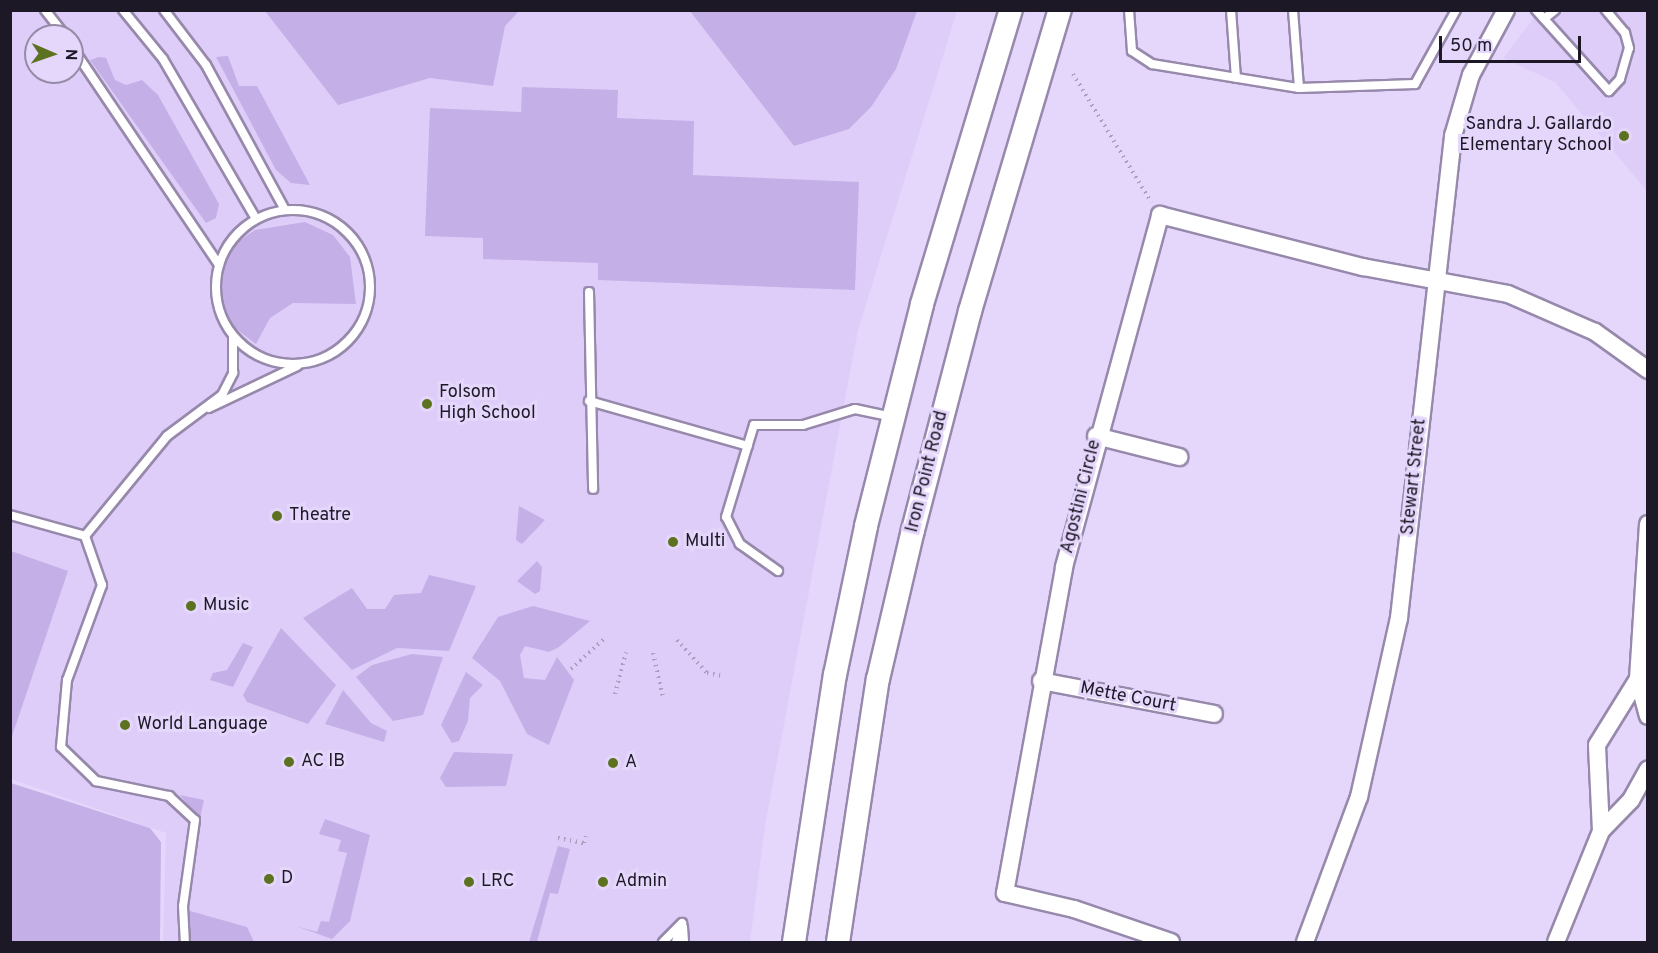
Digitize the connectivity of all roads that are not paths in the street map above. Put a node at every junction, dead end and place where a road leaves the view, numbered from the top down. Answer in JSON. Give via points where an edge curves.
{"nodes":[{"id":1,"x":45,"y":10,"type":"edge"},
{"id":2,"x":123,"y":10,"type":"edge"},
{"id":3,"x":164,"y":10,"type":"edge"},
{"id":4,"x":1011,"y":10,"type":"edge"},
{"id":5,"x":1060,"y":10,"type":"edge"},
{"id":6,"x":1129,"y":10,"type":"edge"},
{"id":7,"x":1231,"y":10,"type":"edge"},
{"id":8,"x":1293,"y":10,"type":"edge"},
{"id":9,"x":1456,"y":10,"type":"edge"},
{"id":10,"x":1506,"y":10,"type":"edge"},
{"id":11,"x":1536,"y":10,"type":"edge"},
{"id":12,"x":1555,"y":10,"type":"edge"},
{"id":13,"x":1605,"y":10,"type":"edge"},
{"id":14,"x":1544,"y":20,"type":"junction"},
{"id":15,"x":56,"y":24,"type":"edge"},
{"id":16,"x":84,"y":65,"type":"edge"},
{"id":17,"x":1236,"y":78,"type":"junction"},
{"id":18,"x":1299,"y":88,"type":"junction"},
{"id":19,"x":285,"y":210,"type":"junction"},
{"id":20,"x":256,"y":219,"type":"junction"},
{"id":21,"x":219,"y":265,"type":"junction"},
{"id":22,"x":1437,"y":279,"type":"junction"},
{"id":23,"x":589,"y":292,"type":"dead end"},
{"id":24,"x":233,"y":337,"type":"junction"},
{"id":25,"x":300,"y":364,"type":"junction"},
{"id":26,"x":1647,"y":370,"type":"edge"},
{"id":27,"x":589,"y":401,"type":"junction"},
{"id":28,"x":202,"y":410,"type":"junction"},
{"id":29,"x":892,"y":417,"type":"junction"},
{"id":30,"x":1096,"y":436,"type":"junction"},
{"id":31,"x":748,"y":446,"type":"junction"},
{"id":32,"x":1179,"y":457,"type":"dead end"},
{"id":33,"x":593,"y":489,"type":"dead end"},
{"id":34,"x":10,"y":515,"type":"edge"},
{"id":35,"x":1647,"y":524,"type":"edge"},
{"id":36,"x":85,"y":536,"type":"junction"},
{"id":37,"x":778,"y":571,"type":"dead end"},
{"id":38,"x":1638,"y":679,"type":"junction"},
{"id":39,"x":1041,"y":681,"type":"junction"},
{"id":40,"x":1214,"y":714,"type":"dead end"},
{"id":41,"x":1647,"y":716,"type":"edge"},
{"id":42,"x":1647,"y":769,"type":"edge"},
{"id":43,"x":1601,"y":831,"type":"junction"},
{"id":44,"x":682,"y":923,"type":"junction"},
{"id":45,"x":185,"y":942,"type":"edge"},
{"id":46,"x":663,"y":942,"type":"edge"},
{"id":47,"x":676,"y":942,"type":"edge"},
{"id":48,"x":684,"y":942,"type":"edge"},
{"id":49,"x":794,"y":942,"type":"edge"},
{"id":50,"x":837,"y":942,"type":"edge"},
{"id":51,"x":1171,"y":942,"type":"edge"},
{"id":52,"x":1305,"y":942,"type":"edge"},
{"id":53,"x":1556,"y":942,"type":"edge"}],
"edges":[{"from":1,"to":15,"type":"lane"},
{"from":2,"to":20,"type":"lane","via":[[163,58]]},
{"from":3,"to":19,"type":"lane","via":[[206,65]]},
{"from":4,"to":29,"type":"main road"},
{"from":5,"to":50,"type":"main road","name":"Iron Point Road","via":[[970,311],[913,530],[878,679]]},
{"from":6,"to":17,"type":"lane","via":[[1132,51],[1152,64]]},
{"from":7,"to":17,"type":"lane"},
{"from":8,"to":18,"type":"lane"},
{"from":9,"to":18,"type":"lane","via":[[1415,84]]},
{"from":10,"to":22,"type":"street","name":"Stewart Street","via":[[1484,46],[1461,105]]},
{"from":11,"to":14,"type":"lane"},
{"from":12,"to":14,"type":"lane"},
{"from":13,"to":14,"type":"lane","via":[[1625,33],[1629,48],[1627,64],[1609,91]]},
{"from":16,"to":21,"type":"lane"},
{"from":17,"to":18,"type":"lane"},
{"from":19,"to":20,"type":"lane"},
{"from":19,"to":25,"type":"lane","via":[[315,213],[348,234],[364,257],[370,285],[365,314],[351,339],[328,356]]},
{"from":20,"to":21,"type":"lane","via":[[233,238]]},
{"from":21,"to":24,"type":"lane","via":[[216,295]]},
{"from":22,"to":26,"type":"street","via":[[1508,294],[1559,313]]},
{"from":22,"to":30,"type":"street","name":"Agostini Circle","via":[[1363,267],[1160,215]]},
{"from":22,"to":52,"type":"street","name":"Stewart Street","via":[[1399,618],[1382,708],[1359,796]]},
{"from":23,"to":27,"type":"lane"},
{"from":24,"to":25,"type":"lane","via":[[270,362]]},
{"from":24,"to":28,"type":"lane","via":[[233,373],[222,395]]},
{"from":25,"to":28,"type":"lane"},
{"from":27,"to":31,"type":"lane"},
{"from":27,"to":33,"type":"lane"},
{"from":28,"to":36,"type":"lane","via":[[167,436]]},
{"from":29,"to":31,"type":"lane","via":[[855,409],[803,425],[754,425]]},
{"from":29,"to":49,"type":"main road","via":[[835,675]]},
{"from":30,"to":32,"type":"street"},
{"from":30,"to":39,"type":"street","name":"Agostini Circle"},
{"from":31,"to":37,"type":"lane","via":[[726,517],[740,544]]},
{"from":34,"to":36,"type":"lane"},
{"from":35,"to":38,"type":"street"},
{"from":36,"to":45,"type":"lane","via":[[102,585],[68,680],[61,747],[96,781],[169,796],[195,820],[183,906]]},
{"from":38,"to":41,"type":"street"},
{"from":38,"to":43,"type":"street","via":[[1597,745]]},
{"from":39,"to":40,"type":"street","name":"Mette Court"},
{"from":39,"to":51,"type":"street","name":"Agostini Circle","via":[[1005,893],[1074,909]]},
{"from":42,"to":43,"type":"street","via":[[1631,800]]},
{"from":43,"to":53,"type":"street"},
{"from":44,"to":46,"type":"lane"},
{"from":44,"to":47,"type":"lane"},
{"from":44,"to":48,"type":"lane"}]}
